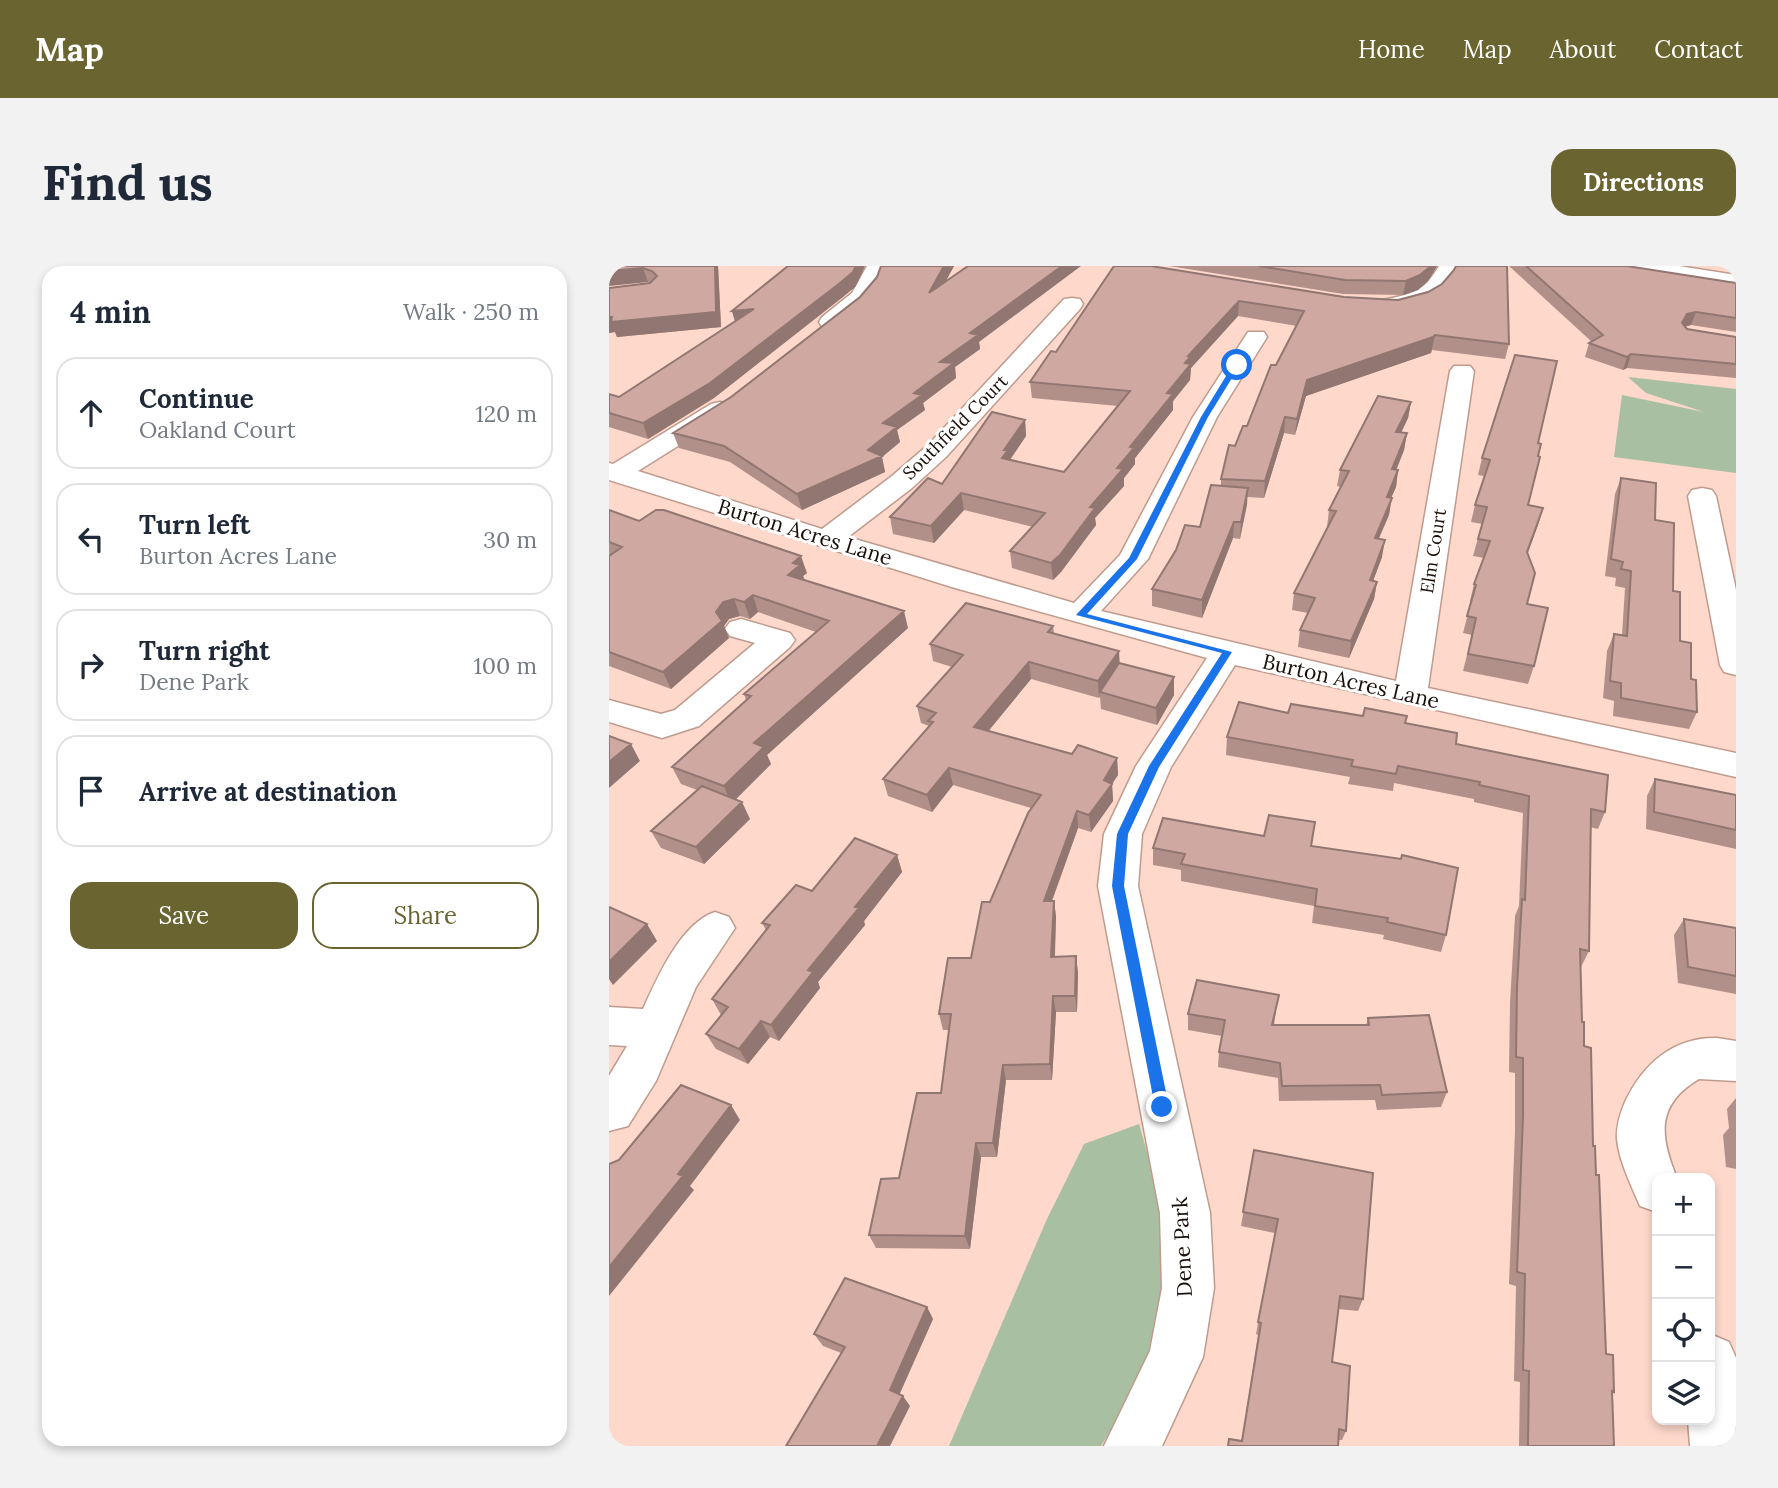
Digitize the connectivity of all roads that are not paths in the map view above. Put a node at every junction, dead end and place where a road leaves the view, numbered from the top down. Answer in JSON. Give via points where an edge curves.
{"nodes":[{"id":1,"x":877,"y":266,"type":"edge"},
{"id":2,"x":1449,"y":266,"type":"edge"},
{"id":3,"x":1640,"y":266,"type":"edge"},
{"id":4,"x":1736,"y":281,"type":"edge"},
{"id":5,"x":1072,"y":303,"type":"dead end"},
{"id":6,"x":1374,"y":306,"type":"edge"},
{"id":7,"x":1256,"y":337,"type":"dead end"},
{"id":8,"x":810,"y":338,"type":"edge"},
{"id":9,"x":1462,"y":371,"type":"dead end"},
{"id":10,"x":736,"y":396,"type":"edge"},
{"id":11,"x":613,"y":472,"type":"edge"},
{"id":12,"x":1702,"y":496,"type":"dead end"},
{"id":13,"x":827,"y":539,"type":"junction"},
{"id":14,"x":1724,"y":543,"type":"edge"},
{"id":15,"x":1080,"y":615,"type":"junction"},
{"id":16,"x":741,"y":629,"type":"dead end"},
{"id":17,"x":1227,"y":652,"type":"junction"},
{"id":18,"x":1736,"y":665,"type":"edge"},
{"id":19,"x":1410,"y":695,"type":"junction"},
{"id":20,"x":609,"y":711,"type":"edge"},
{"id":21,"x":1736,"y":765,"type":"edge"},
{"id":22,"x":715,"y":928,"type":"dead end"},
{"id":23,"x":609,"y":1026,"type":"edge"},
{"id":24,"x":655,"y":1029,"type":"junction"},
{"id":25,"x":1736,"y":1061,"type":"edge"},
{"id":26,"x":612,"y":1111,"type":"dead end"},
{"id":27,"x":1652,"y":1174,"type":"edge"},
{"id":28,"x":1710,"y":1362,"type":"edge"},
{"id":29,"x":1132,"y":1446,"type":"edge"},
{"id":30,"x":1718,"y":1446,"type":"edge"}],
"edges":[{"from":1,"to":8,"type":"street","via":[[861,297]]},
{"from":2,"to":6,"type":"street","via":[[1436,289],[1424,298]]},
{"from":3,"to":4,"type":"street"},
{"from":5,"to":13,"type":"street","name":"Southfield Court","via":[[937,451]]},
{"from":7,"to":15,"type":"street","via":[[1205,417],[1133,559]]},
{"from":9,"to":19,"type":"street","name":"Elm Court","via":[[1465,407]]},
{"from":10,"to":11,"type":"street"},
{"from":11,"to":13,"type":"street","name":"Burton Acres Lane"},
{"from":12,"to":14,"type":"street"},
{"from":13,"to":15,"type":"street","name":"Burton Acres Lane"},
{"from":14,"to":18,"type":"street"},
{"from":15,"to":17,"type":"street","name":"Burton Acres Lane"},
{"from":16,"to":20,"type":"street","via":[[779,640],[687,718],[661,726]]},
{"from":17,"to":19,"type":"street","name":"Burton Acres Lane"},
{"from":17,"to":29,"type":"street","name":"Dene Park","via":[[1154,766],[1122,834],[1118,886],[1185,1213],[1188,1288],[1176,1357]]},
{"from":19,"to":21,"type":"street","name":"Burton Acres Lane"},
{"from":22,"to":24,"type":"street","via":[[678,978]]},
{"from":23,"to":24,"type":"street"},
{"from":24,"to":26,"type":"street","via":[[640,1067]]},
{"from":25,"to":27,"type":"street","via":[[1695,1059],[1668,1075],[1644,1105],[1640,1137]]},
{"from":28,"to":30,"type":"street"}]}
